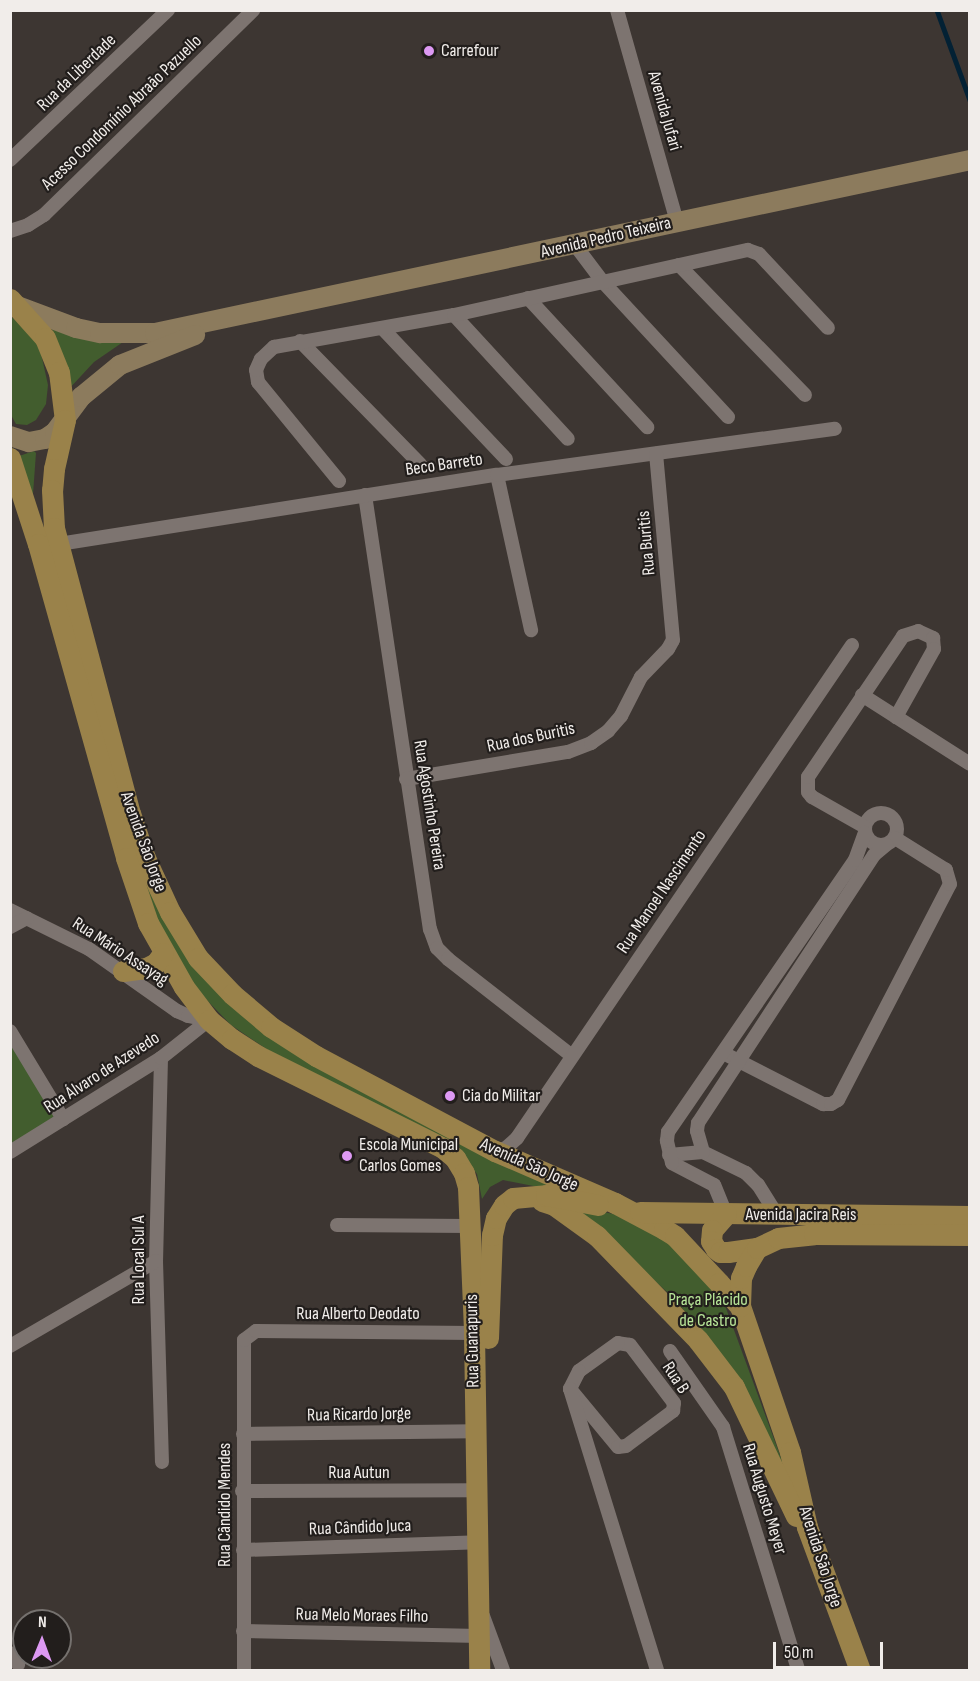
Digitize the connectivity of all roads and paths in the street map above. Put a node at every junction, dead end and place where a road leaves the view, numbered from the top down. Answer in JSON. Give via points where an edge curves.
{"nodes":[{"id":1,"x":168,"y":10,"type":"edge"},
{"id":2,"x":253,"y":10,"type":"edge"},
{"id":3,"x":617,"y":10,"type":"edge"},
{"id":4,"x":10,"y":160,"type":"edge"},
{"id":5,"x":969,"y":160,"type":"edge"},
{"id":6,"x":677,"y":222,"type":"junction"},
{"id":7,"x":10,"y":231,"type":"edge"},
{"id":8,"x":576,"y":245,"type":"junction"},
{"id":9,"x":679,"y":265,"type":"junction"},
{"id":10,"x":603,"y":282,"type":"junction"},
{"id":11,"x":528,"y":298,"type":"junction"},
{"id":12,"x":13,"y":302,"type":"edge"},
{"id":13,"x":454,"y":315,"type":"junction"},
{"id":14,"x":243,"y":316,"type":"junction"},
{"id":15,"x":828,"y":328,"type":"dead end"},
{"id":16,"x":383,"y":329,"type":"junction"},
{"id":17,"x":300,"y":341,"type":"junction"},
{"id":18,"x":805,"y":395,"type":"dead end"},
{"id":19,"x":728,"y":417,"type":"dead end"},
{"id":20,"x":647,"y":427,"type":"dead end"},
{"id":21,"x":63,"y":428,"type":"junction"},
{"id":22,"x":835,"y":429,"type":"dead end"},
{"id":23,"x":10,"y":436,"type":"edge"},
{"id":24,"x":568,"y":439,"type":"dead end"},
{"id":25,"x":656,"y":453,"type":"junction"},
{"id":26,"x":10,"y":458,"type":"edge"},
{"id":27,"x":506,"y":459,"type":"dead end"},
{"id":28,"x":420,"y":464,"type":"dead end"},
{"id":29,"x":497,"y":475,"type":"junction"},
{"id":30,"x":339,"y":481,"type":"dead end"},
{"id":31,"x":365,"y":495,"type":"junction"},
{"id":32,"x":58,"y":544,"type":"junction"},
{"id":33,"x":673,"y":629,"type":"joint"},
{"id":34,"x":531,"y":630,"type":"dead end"},
{"id":35,"x":852,"y":645,"type":"dead end"},
{"id":36,"x":862,"y":695,"type":"junction"},
{"id":37,"x":896,"y":717,"type":"junction"},
{"id":38,"x":969,"y":764,"type":"edge"},
{"id":39,"x":406,"y":779,"type":"junction"},
{"id":40,"x":865,"y":830,"type":"junction"},
{"id":41,"x":890,"y":841,"type":"junction"},
{"id":42,"x":10,"y":910,"type":"edge"},
{"id":43,"x":27,"y":918,"type":"junction"},
{"id":44,"x":10,"y":927,"type":"edge"},
{"id":45,"x":163,"y":953,"type":"junction"},
{"id":46,"x":123,"y":970,"type":"junction"},
{"id":47,"x":209,"y":1020,"type":"junction"},
{"id":48,"x":10,"y":1031,"type":"edge"},
{"id":49,"x":722,"y":1052,"type":"junction"},
{"id":50,"x":572,"y":1056,"type":"junction"},
{"id":51,"x":161,"y":1058,"type":"junction"},
{"id":52,"x":737,"y":1060,"type":"junction"},
{"id":53,"x":63,"y":1119,"type":"junction"},
{"id":54,"x":443,"y":1148,"type":"joint"},
{"id":55,"x":495,"y":1151,"type":"junction"},
{"id":56,"x":10,"y":1152,"type":"edge"},
{"id":57,"x":703,"y":1152,"type":"junction"},
{"id":58,"x":669,"y":1155,"type":"junction"},
{"id":59,"x":525,"y":1196,"type":"junction"},
{"id":60,"x":632,"y":1211,"type":"junction"},
{"id":61,"x":726,"y":1214,"type":"junction"},
{"id":62,"x":777,"y":1215,"type":"junction"},
{"id":63,"x":969,"y":1216,"type":"edge"},
{"id":64,"x":337,"y":1225,"type":"dead end"},
{"id":65,"x":469,"y":1226,"type":"junction"},
{"id":66,"x":969,"y":1235,"type":"edge"},
{"id":67,"x":757,"y":1248,"type":"junction"},
{"id":68,"x":156,"y":1261,"type":"junction"},
{"id":69,"x":740,"y":1306,"type":"junction"},
{"id":70,"x":474,"y":1333,"type":"junction"},
{"id":71,"x":244,"y":1340,"type":"joint"},
{"id":72,"x":10,"y":1346,"type":"edge"},
{"id":73,"x":670,"y":1351,"type":"dead end"},
{"id":74,"x":570,"y":1389,"type":"junction"},
{"id":75,"x":474,"y":1431,"type":"junction"},
{"id":76,"x":243,"y":1434,"type":"junction"},
{"id":77,"x":162,"y":1462,"type":"dead end"},
{"id":78,"x":476,"y":1490,"type":"junction"},
{"id":79,"x":242,"y":1491,"type":"junction"},
{"id":80,"x":478,"y":1542,"type":"junction"},
{"id":81,"x":243,"y":1550,"type":"junction"},
{"id":82,"x":821,"y":1568,"type":"junction"},
{"id":83,"x":480,"y":1607,"type":"junction"},
{"id":84,"x":243,"y":1631,"type":"junction"},
{"id":85,"x":480,"y":1636,"type":"junction"},
{"id":86,"x":244,"y":1671,"type":"edge"},
{"id":87,"x":479,"y":1671,"type":"edge"},
{"id":88,"x":502,"y":1671,"type":"edge"},
{"id":89,"x":657,"y":1671,"type":"edge"},
{"id":90,"x":798,"y":1671,"type":"edge"},
{"id":91,"x":860,"y":1671,"type":"edge"}],
"edges":[{"from":1,"to":4,"type":"street","name":"Rua da Liberdade"},
{"from":2,"to":7,"type":"street","name":"Acesso Condomínio Abraão Pazuello","via":[[44,215]]},
{"from":3,"to":6,"type":"street","name":"Avenida Jufari"},
{"from":5,"to":6,"type":"street","name":"Avenida Pedro Teixeira"},
{"from":6,"to":8,"type":"street","name":"Avenida Pedro Teixeira"},
{"from":8,"to":10,"type":"street"},
{"from":8,"to":14,"type":"street","name":"Avenida Pedro Teixeira"},
{"from":9,"to":10,"type":"street"},
{"from":9,"to":15,"type":"street","via":[[738,251],[759,254]]},
{"from":9,"to":18,"type":"street"},
{"from":10,"to":11,"type":"street"},
{"from":10,"to":19,"type":"street"},
{"from":11,"to":13,"type":"street"},
{"from":11,"to":20,"type":"street"},
{"from":12,"to":14,"type":"street","name":"Avenida Pedro Teixeira","via":[[76,328],[119,335],[155,333]]},
{"from":12,"to":21,"type":"main road","name":"Avenida São Jorge","via":[[36,326],[52,352],[63,388]]},
{"from":13,"to":16,"type":"street"},
{"from":13,"to":24,"type":"street"},
{"from":14,"to":21,"type":"street","name":"Avenida Pedro Teixeira","via":[[120,365],[81,397]]},
{"from":16,"to":17,"type":"street"},
{"from":16,"to":27,"type":"street"},
{"from":17,"to":28,"type":"street"},
{"from":17,"to":30,"type":"street","via":[[274,347],[261,359],[256,370],[258,382]]},
{"from":21,"to":23,"type":"street","name":"Avenida Pedro Teixeira","via":[[45,440],[28,442]]},
{"from":21,"to":32,"type":"main road","name":"Avenida São Jorge","via":[[52,490]]},
{"from":22,"to":25,"type":"street","name":"Beco Barreto"},
{"from":25,"to":29,"type":"street","name":"Beco Barreto"},
{"from":25,"to":33,"type":"street","name":"Rua Buritis"},
{"from":26,"to":45,"type":"main road","name":"Avenida São Jorge","via":[[123,848],[148,923]]},
{"from":29,"to":31,"type":"street","name":"Beco Barreto"},
{"from":29,"to":34,"type":"street"},
{"from":31,"to":32,"type":"street","name":"Beco Barreto"},
{"from":31,"to":39,"type":"street","name":"Rua Agostinho Pereira"},
{"from":32,"to":55,"type":"main road","name":"Avenida São Jorge","via":[[145,858],[170,912],[198,958],[271,1027],[316,1056]]},
{"from":33,"to":39,"type":"street","name":"Rua dos Buritis","via":[[668,649],[640,677],[621,716],[591,743],[568,752]]},
{"from":35,"to":50,"type":"street","name":"Rua Manoel Nascimento"},
{"from":36,"to":37,"type":"street"},
{"from":36,"to":37,"type":"street","via":[[903,636],[918,631],[933,638],[934,649]]},
{"from":36,"to":40,"type":"street","via":[[808,777],[807,785],[812,797]]},
{"from":37,"to":38,"type":"street"},
{"from":39,"to":50,"type":"street","name":"Rua Agostinho Pereira","via":[[428,918],[437,948]]},
{"from":40,"to":41,"type":"street","via":[[871,842]]},
{"from":40,"to":41,"type":"street","via":[[874,815],[885,813],[896,823]]},
{"from":40,"to":49,"type":"street","via":[[855,860]]},
{"from":41,"to":52,"type":"street","via":[[874,855]]},
{"from":41,"to":52,"type":"street","via":[[946,870],[950,884],[838,1100],[823,1104]]},
{"from":42,"to":43,"type":"street","name":"Rua Mário Assayag"},
{"from":43,"to":44,"type":"street"},
{"from":43,"to":46,"type":"street","name":"Rua Mário Assayag"},
{"from":45,"to":46,"type":"main road","via":[[146,968]]},
{"from":45,"to":47,"type":"main road","name":"Avenida São Jorge"},
{"from":46,"to":47,"type":"street","name":"Rua Mário Assayag","via":[[177,1011]]},
{"from":47,"to":51,"type":"street","name":"Rua Álvaro de Azevedo"},
{"from":47,"to":54,"type":"main road","name":"Avenida São Jorge","via":[[258,1056]]},
{"from":48,"to":53,"type":"street"},
{"from":49,"to":52,"type":"street"},
{"from":49,"to":58,"type":"street","via":[[668,1132]]},
{"from":50,"to":55,"type":"street","name":"Rua Manoel Nascimento","via":[[517,1138],[506,1148]]},
{"from":51,"to":53,"type":"street","name":"Rua Álvaro de Azevedo"},
{"from":51,"to":68,"type":"street","name":"Rua Local Sul A"},
{"from":52,"to":57,"type":"street","via":[[698,1123]]},
{"from":53,"to":56,"type":"street","name":"Rua Álvaro de Azevedo"},
{"from":54,"to":65,"type":"main road","name":"Rua Guanapuris","via":[[464,1173]]},
{"from":55,"to":60,"type":"main road","name":"Avenida São Jorge"},
{"from":57,"to":58,"type":"street"},
{"from":57,"to":62,"type":"street","via":[[746,1173]]},
{"from":58,"to":61,"type":"street","via":[[678,1167],[714,1185]]},
{"from":59,"to":60,"type":"main road","name":"Avenida São Jorge","via":[[546,1195]]},
{"from":59,"to":80,"type":"main road","name":"Rua Guanapuris","via":[[504,1205],[492,1235],[485,1490]]},
{"from":59,"to":82,"type":"main road","via":[[554,1205],[597,1236],[698,1340],[734,1387]]},
{"from":60,"to":61,"type":"main road","name":"Avenida Jacira Reis"},
{"from":60,"to":69,"type":"main road","name":"Avenida São Jorge","via":[[675,1236]]},
{"from":61,"to":62,"type":"main road","name":"Avenida Jacira Reis"},
{"from":61,"to":67,"type":"main road","via":[[712,1230],[711,1241],[716,1249],[728,1252]]},
{"from":62,"to":63,"type":"main road","name":"Avenida Jacira Reis"},
{"from":64,"to":65,"type":"street"},
{"from":65,"to":70,"type":"main road","name":"Rua Guanapuris"},
{"from":66,"to":67,"type":"main road","name":"Avenida Jacira Reis","via":[[794,1235]]},
{"from":67,"to":69,"type":"main road","name":"Avenida Jacira Reis","via":[[741,1278]]},
{"from":68,"to":72,"type":"street"},
{"from":68,"to":77,"type":"street","name":"Rua Local Sul A"},
{"from":69,"to":82,"type":"main road","name":"Avenida São Jorge","via":[[790,1452]]},
{"from":70,"to":71,"type":"street","name":"Rua Alberto Deodato","via":[[256,1331]]},
{"from":70,"to":75,"type":"main road","name":"Rua Guanapuris"},
{"from":71,"to":76,"type":"street","name":"Rua Cândido Mendes"},
{"from":73,"to":90,"type":"street","name":"Rua Augusto Meyer","via":[[723,1427]]},
{"from":74,"to":74,"type":"street","name":"Rua B","via":[[579,1371],[618,1343],[630,1346],[674,1403],[673,1411],[626,1446],[618,1447]]},
{"from":74,"to":89,"type":"street"},
{"from":75,"to":76,"type":"street","name":"Rua Ricardo Jorge"},
{"from":75,"to":78,"type":"main road","name":"Rua Guanapuris"},
{"from":76,"to":79,"type":"street","name":"Rua Cândido Mendes"},
{"from":78,"to":79,"type":"street","name":"Rua Autun"},
{"from":78,"to":80,"type":"main road","name":"Rua Guanapuris"},
{"from":79,"to":81,"type":"street","name":"Rua Cândido Mendes"},
{"from":80,"to":81,"type":"street","name":"Rua Cândido Juca"},
{"from":80,"to":83,"type":"main road","name":"Rua Guanapuris"},
{"from":81,"to":84,"type":"street","name":"Rua Cândido Mendes"},
{"from":82,"to":91,"type":"main road","name":"Avenida São Jorge"},
{"from":83,"to":85,"type":"main road","name":"Rua Guanapuris"},
{"from":83,"to":88,"type":"street"},
{"from":84,"to":85,"type":"street","name":"Rua Melo Moraes Filho"},
{"from":84,"to":86,"type":"street","name":"Rua Cândido Mendes"},
{"from":85,"to":87,"type":"main road","name":"Rua Guanapuris"}]}
